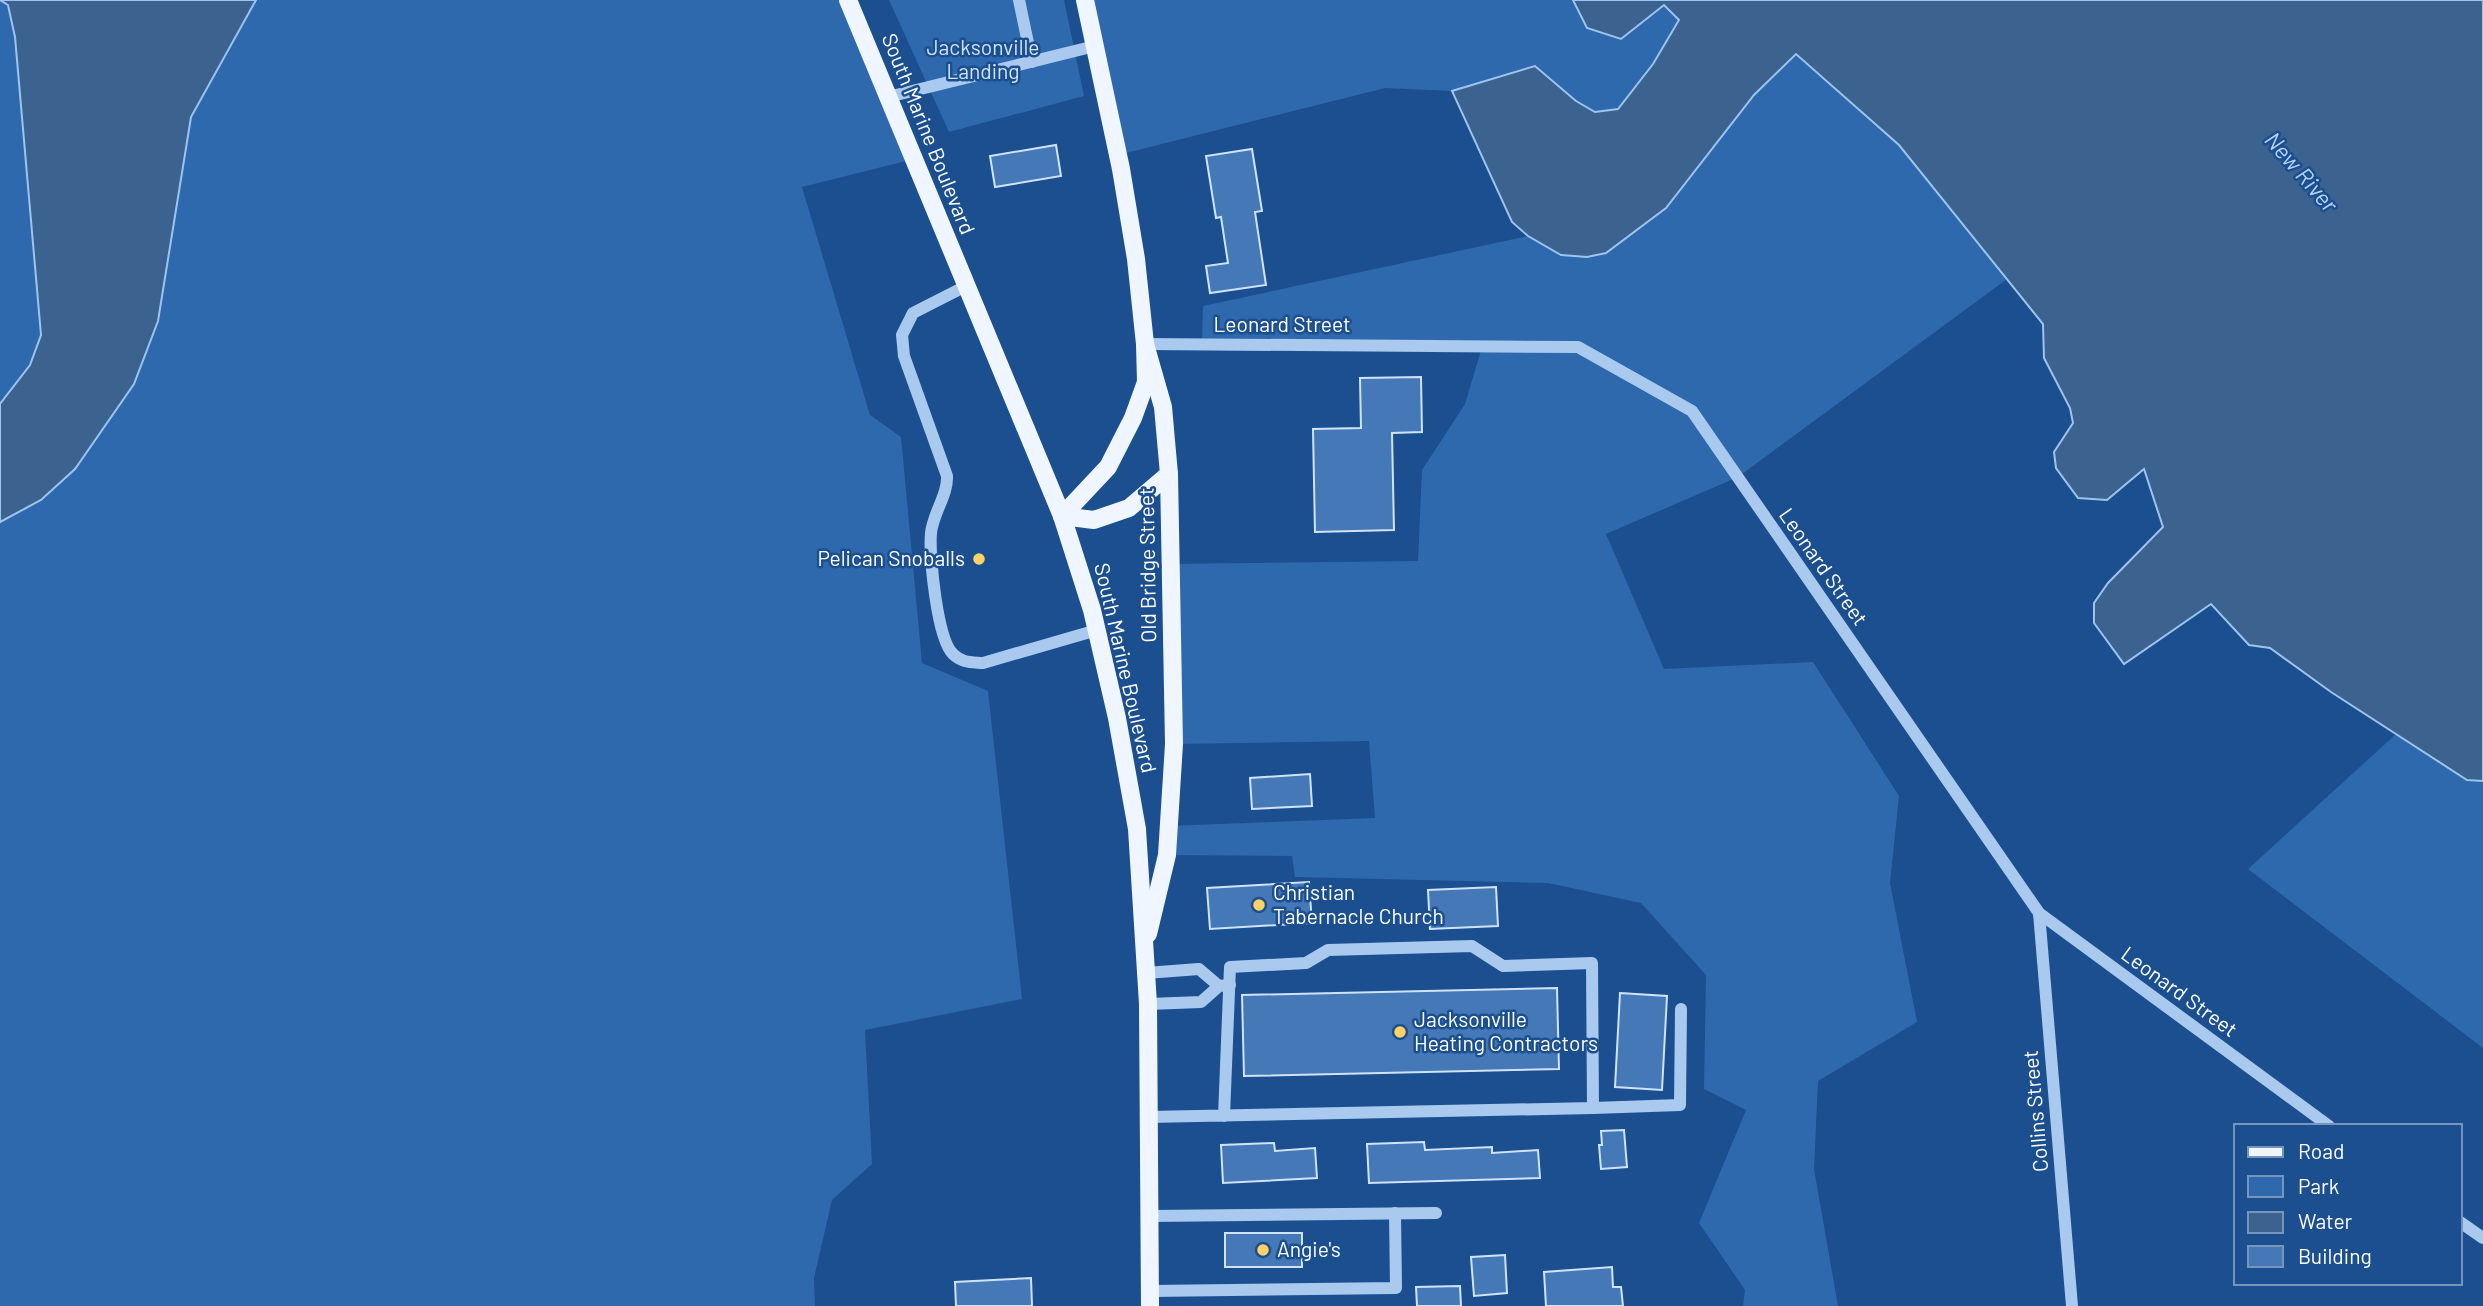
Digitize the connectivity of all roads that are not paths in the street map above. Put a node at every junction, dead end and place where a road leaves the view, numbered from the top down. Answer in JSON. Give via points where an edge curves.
{"nodes":[{"id":1,"x":848,"y":0,"type":"edge"},
{"id":2,"x":1019,"y":0,"type":"edge"},
{"id":3,"x":1085,"y":0,"type":"edge"},
{"id":4,"x":1095,"y":46,"type":"junction"},
{"id":5,"x":1032,"y":62,"type":"junction"},
{"id":6,"x":888,"y":97,"type":"junction"},
{"id":7,"x":966,"y":286,"type":"junction"},
{"id":8,"x":1145,"y":344,"type":"junction"},
{"id":9,"x":1169,"y":474,"type":"junction"},
{"id":10,"x":1062,"y":516,"type":"junction"},
{"id":11,"x":1097,"y":630,"type":"junction"},
{"id":12,"x":2039,"y":913,"type":"junction"},
{"id":13,"x":1143,"y":954,"type":"junction"},
{"id":14,"x":1146,"y":973,"type":"junction"},
{"id":15,"x":1224,"y":986,"type":"junction"},
{"id":16,"x":1148,"y":1004,"type":"junction"},
{"id":17,"x":1681,"y":1009,"type":"dead end"},
{"id":18,"x":1593,"y":1108,"type":"junction"},
{"id":19,"x":1224,"y":1116,"type":"junction"},
{"id":20,"x":1148,"y":1117,"type":"junction"},
{"id":21,"x":2326,"y":1124,"type":"edge"},
{"id":22,"x":1395,"y":1213,"type":"junction"},
{"id":23,"x":1436,"y":1213,"type":"dead end"},
{"id":24,"x":1150,"y":1216,"type":"junction"},
{"id":25,"x":2462,"y":1223,"type":"edge"},
{"id":26,"x":2483,"y":1238,"type":"edge"},
{"id":27,"x":1150,"y":1298,"type":"edge"},
{"id":28,"x":2072,"y":1306,"type":"edge"}],
"edges":[{"from":1,"to":6,"type":"main road","name":"South Marine Boulevard"},
{"from":2,"to":5,"type":"street"},
{"from":3,"to":4,"type":"main road","name":"Old Bridge Street"},
{"from":4,"to":5,"type":"street"},
{"from":4,"to":8,"type":"main road","name":"Old Bridge Street","via":[[1121,169]]},
{"from":5,"to":6,"type":"street"},
{"from":6,"to":7,"type":"main road","name":"South Marine Boulevard"},
{"from":7,"to":10,"type":"main road","name":"South Marine Boulevard"},
{"from":7,"to":11,"type":"street","via":[[913,313],[902,335],[904,356],[947,475],[931,531],[931,558],[940,621],[951,652],[964,662],[983,663]]},
{"from":8,"to":9,"type":"main road","name":"Old Bridge Street","via":[[1163,407]]},
{"from":8,"to":10,"type":"main road","name":"Old Bridge Street","via":[[1146,382],[1133,418],[1108,467]]},
{"from":8,"to":12,"type":"street","name":"Leonard Street","via":[[1578,347],[1692,411]]},
{"from":9,"to":10,"type":"main road","via":[[1129,508],[1094,520]]},
{"from":9,"to":13,"type":"main road","name":"Old Bridge Street","via":[[1174,744],[1167,855]]},
{"from":10,"to":11,"type":"main road","name":"South Marine Boulevard"},
{"from":11,"to":13,"type":"main road","name":"South Marine Boulevard","via":[[1137,829]]},
{"from":12,"to":21,"type":"street","name":"Leonard Street"},
{"from":12,"to":28,"type":"street","name":"Collins Street"},
{"from":13,"to":14,"type":"main road","name":"South Marine Boulevard"},
{"from":14,"to":15,"type":"street","via":[[1199,969]]},
{"from":14,"to":16,"type":"main road","name":"South Marine Boulevard"},
{"from":15,"to":16,"type":"street","via":[[1201,1002]]},
{"from":15,"to":18,"type":"street","via":[[1230,967],[1306,963],[1328,950],[1472,946],[1503,965],[1592,963]]},
{"from":15,"to":19,"type":"street"},
{"from":16,"to":20,"type":"main road","name":"South Marine Boulevard"},
{"from":17,"to":18,"type":"street","via":[[1680,1105]]},
{"from":18,"to":19,"type":"street"},
{"from":19,"to":20,"type":"street"},
{"from":20,"to":24,"type":"main road","name":"South Marine Boulevard"},
{"from":22,"to":23,"type":"street"},
{"from":22,"to":24,"type":"street"},
{"from":22,"to":27,"type":"street","via":[[1396,1288]]},
{"from":24,"to":27,"type":"main road","name":"South Marine Boulevard"},
{"from":25,"to":26,"type":"street"}]}
